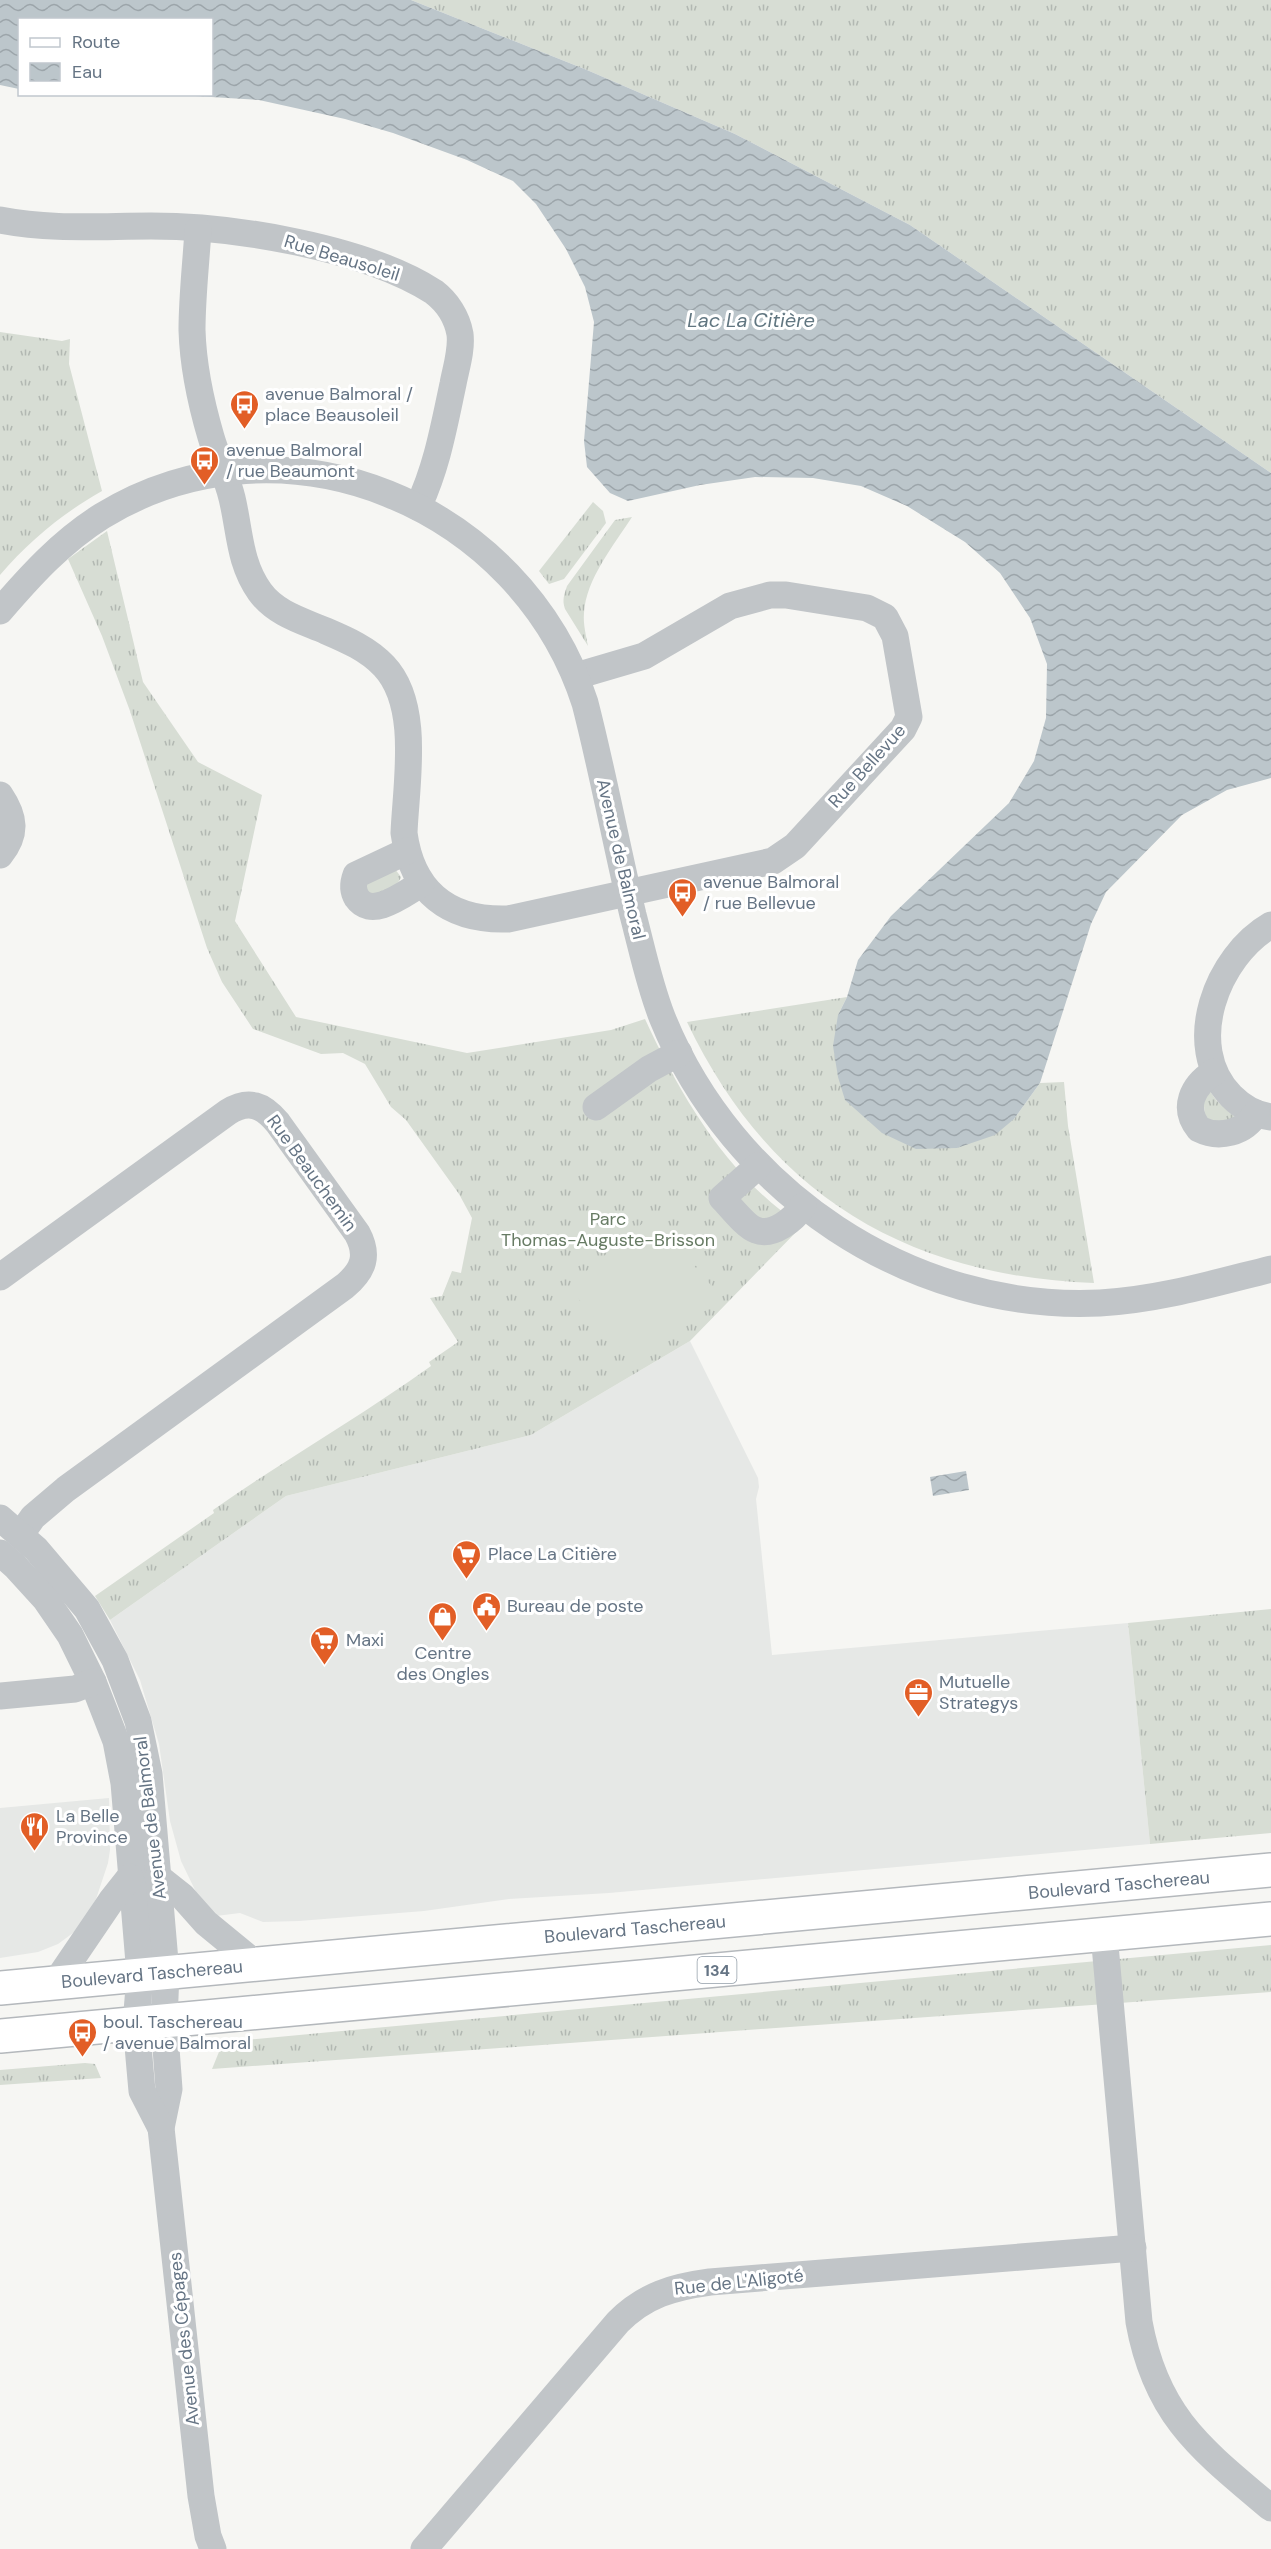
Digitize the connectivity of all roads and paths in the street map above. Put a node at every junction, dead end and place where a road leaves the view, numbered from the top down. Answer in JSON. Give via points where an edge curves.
{"nodes":[{"id":1,"x":0,"y":220,"type":"edge"},
{"id":2,"x":198,"y":230,"type":"junction"},
{"id":3,"x":224,"y":474,"type":"junction"},
{"id":4,"x":418,"y":507,"type":"junction"},
{"id":5,"x":0,"y":611,"type":"edge"},
{"id":6,"x":576,"y":676,"type":"junction"},
{"id":7,"x":0,"y":795,"type":"edge"},
{"id":8,"x":407,"y":851,"type":"junction"},
{"id":9,"x":0,"y":855,"type":"edge"},
{"id":10,"x":422,"y":884,"type":"junction"},
{"id":11,"x":628,"y":893,"type":"junction"},
{"id":12,"x":1271,"y":925,"type":"edge"},
{"id":13,"x":679,"y":1053,"type":"junction"},
{"id":14,"x":1214,"y":1072,"type":"junction"},
{"id":15,"x":596,"y":1107,"type":"dead end"},
{"id":16,"x":1263,"y":1115,"type":"edge"},
{"id":17,"x":758,"y":1166,"type":"junction"},
{"id":18,"x":803,"y":1206,"type":"junction"},
{"id":19,"x":1271,"y":1269,"type":"edge"},
{"id":20,"x":0,"y":1277,"type":"edge"},
{"id":21,"x":10,"y":1526,"type":"edge"},
{"id":22,"x":0,"y":1553,"type":"edge"},
{"id":23,"x":93,"y":1682,"type":"junction"},
{"id":24,"x":0,"y":1696,"type":"edge"},
{"id":25,"x":1271,"y":1870,"type":"edge"},
{"id":26,"x":130,"y":1877,"type":"junction"},
{"id":27,"x":158,"y":1877,"type":"junction"},
{"id":28,"x":1271,"y":1918,"type":"edge"},
{"id":29,"x":1104,"y":1934,"type":"junction"},
{"id":30,"x":256,"y":1964,"type":"junction"},
{"id":31,"x":153,"y":1974,"type":"junction"},
{"id":32,"x":56,"y":1982,"type":"junction"},
{"id":33,"x":0,"y":1988,"type":"edge"},
{"id":34,"x":150,"y":2022,"type":"junction"},
{"id":35,"x":0,"y":2036,"type":"edge"},
{"id":36,"x":1132,"y":2248,"type":"junction"},
{"id":37,"x":1271,"y":2508,"type":"edge"},
{"id":38,"x":213,"y":2549,"type":"edge"},
{"id":39,"x":424,"y":2549,"type":"edge"}],
"edges":[{"from":1,"to":2,"type":"street","name":"Rue Beausoleil","via":[[59,228],[151,226]]},
{"from":2,"to":3,"type":"street","via":[[193,309],[195,357],[211,437]]},
{"from":2,"to":4,"type":"street","name":"Rue Beausoleil","via":[[260,235],[378,266],[417,282],[447,305],[460,333],[459,353],[433,474]]},
{"from":3,"to":4,"type":"street","name":"Avenue de Balmoral","via":[[315,474],[370,486]]},
{"from":3,"to":5,"type":"street","name":"Avenue de Balmoral","via":[[171,486],[104,515],[44,561]]},
{"from":3,"to":8,"type":"street","via":[[235,509],[242,557],[261,593],[281,611],[360,647],[396,681],[409,727],[404,833]]},
{"from":4,"to":6,"type":"street","name":"Avenue de Balmoral","via":[[480,547],[511,576],[549,625]]},
{"from":6,"to":11,"type":"street","name":"Avenue de Balmoral"},
{"from":6,"to":11,"type":"street","name":"Rue Bellevue","via":[[644,656],[730,606],[770,595],[867,609],[885,617],[895,636],[910,710],[907,723],[787,854],[773,861]]},
{"from":7,"to":9,"type":"street","via":[[13,825],[10,840]]},
{"from":8,"to":10,"type":"street"},
{"from":8,"to":10,"type":"street","via":[[356,875],[354,894],[363,904],[376,907]]},
{"from":10,"to":11,"type":"street","name":"Rue Bellevue","via":[[450,908],[491,919]]},
{"from":11,"to":13,"type":"street","name":"Avenue de Balmoral","via":[[648,976]]},
{"from":12,"to":14,"type":"street","via":[[1246,944],[1222,978],[1208,1032],[1207,1052]]},
{"from":13,"to":15,"type":"street"},
{"from":13,"to":17,"type":"street","name":"Avenue de Balmoral","via":[[717,1117]]},
{"from":14,"to":16,"type":"street","via":[[1237,1102]]},
{"from":14,"to":16,"type":"street","via":[[1202,1081],[1190,1100],[1191,1115],[1199,1129],[1215,1134],[1233,1132]]},
{"from":17,"to":18,"type":"street","name":"Avenue de Balmoral"},
{"from":17,"to":18,"type":"street","via":[[722,1198],[754,1230],[782,1226]]},
{"from":18,"to":19,"type":"street","name":"Avenue de Balmoral","via":[[901,1265],[949,1283],[1009,1297],[1075,1303],[1121,1302]]},
{"from":20,"to":21,"type":"street","name":"Rue Beauchemin","via":[[228,1112],[245,1104],[263,1108],[278,1123],[357,1233],[364,1252],[361,1270],[345,1286],[33,1517]]},
{"from":21,"to":27,"type":"street","name":"Avenue de Balmoral","via":[[52,1566],[87,1610],[124,1682],[147,1760]]},
{"from":22,"to":23,"type":"street","name":"Avenue de Balmoral","via":[[26,1577],[60,1619]]},
{"from":23,"to":24,"type":"street","via":[[75,1689]]},
{"from":23,"to":26,"type":"street","name":"Avenue de Balmoral","via":[[120,1758]]},
{"from":25,"to":30,"type":"main road","name":"Boulevard Taschereau"},
{"from":26,"to":31,"type":"street","name":"Avenue de Balmoral"},
{"from":26,"to":32,"type":"street"},
{"from":27,"to":30,"type":"street"},
{"from":27,"to":31,"type":"street","name":"Avenue de Balmoral"},
{"from":28,"to":29,"type":"main road","number":"134"},
{"from":29,"to":34,"type":"main road","number":"134"},
{"from":29,"to":36,"type":"street"},
{"from":30,"to":31,"type":"main road","name":"Boulevard Taschereau"},
{"from":31,"to":32,"type":"main road","name":"Boulevard Taschereau"},
{"from":31,"to":34,"type":"street","name":"Avenue de Balmoral"},
{"from":32,"to":33,"type":"main road","name":"Boulevard Taschereau"},
{"from":34,"to":35,"type":"main road","number":"134"},
{"from":34,"to":38,"type":"street","name":"Avenue des Cépages","via":[[142,2091],[161,2128],[201,2496]]},
{"from":36,"to":37,"type":"street","via":[[1144,2352],[1167,2405],[1210,2456]]},
{"from":36,"to":39,"type":"street","name":"Rue de L'Aligoté","via":[[710,2282],[662,2291],[638,2304],[618,2322]]}]}
